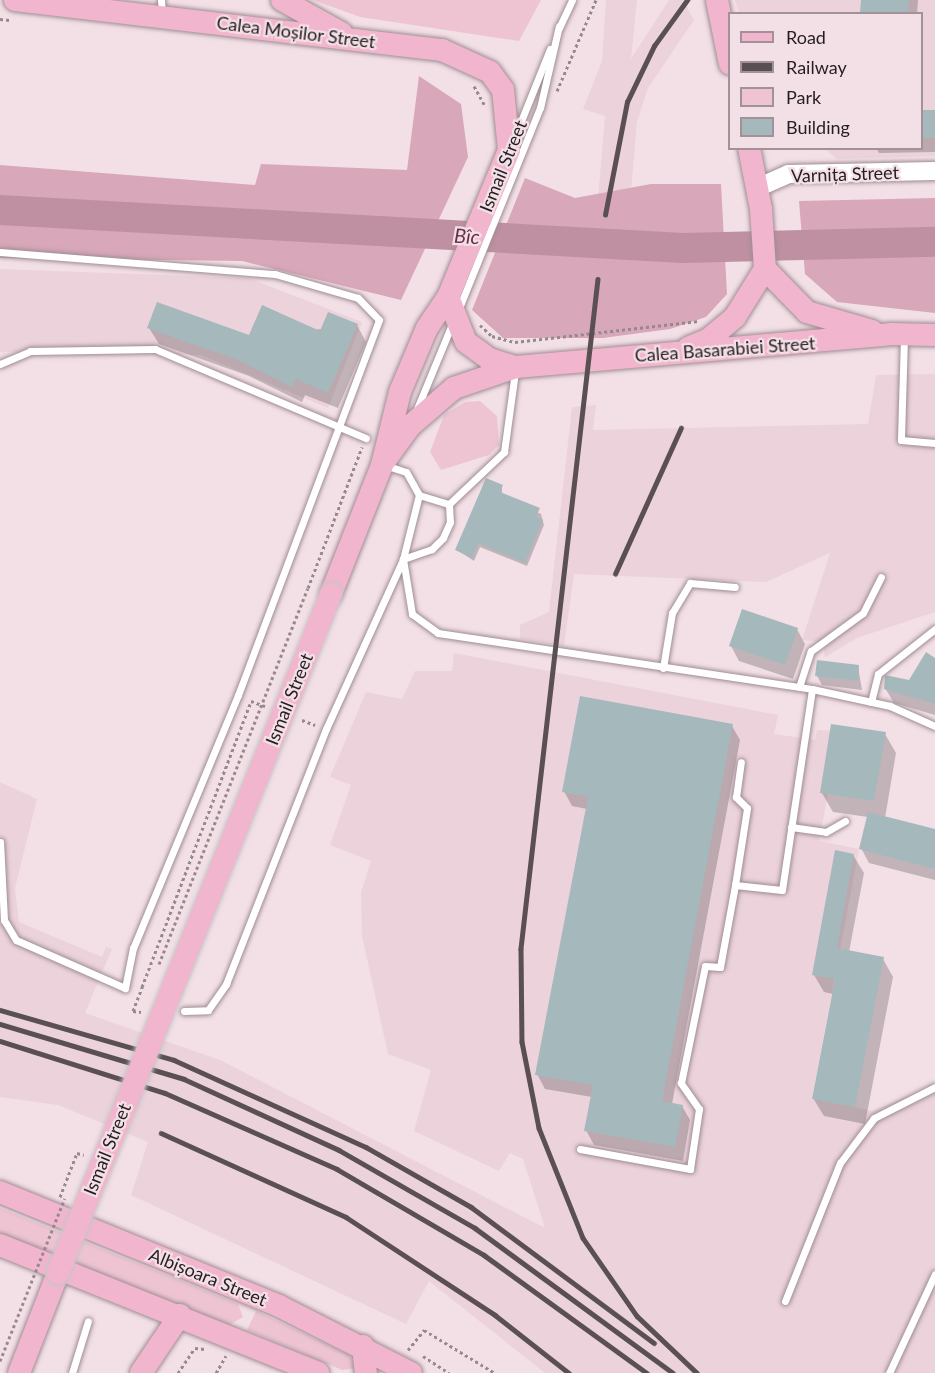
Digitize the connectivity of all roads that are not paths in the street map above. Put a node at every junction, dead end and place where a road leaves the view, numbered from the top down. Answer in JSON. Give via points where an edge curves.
{"nodes":[{"id":1,"x":282,"y":0,"type":"edge"},
{"id":2,"x":572,"y":0,"type":"edge"},
{"id":3,"x":702,"y":0,"type":"edge"},
{"id":4,"x":717,"y":0,"type":"edge"},
{"id":5,"x":161,"y":9,"type":"edge"},
{"id":6,"x":19,"y":10,"type":"edge"},
{"id":7,"x":559,"y":26,"type":"junction"},
{"id":8,"x":722,"y":30,"type":"junction"},
{"id":9,"x":357,"y":41,"type":"junction"},
{"id":10,"x":728,"y":59,"type":"edge"},
{"id":11,"x":509,"y":150,"type":"junction"},
{"id":12,"x":749,"y":150,"type":"edge"},
{"id":13,"x":935,"y":171,"type":"edge"},
{"id":14,"x":506,"y":177,"type":"junction"},
{"id":15,"x":759,"y":199,"type":"junction"},
{"id":16,"x":0,"y":252,"type":"edge"},
{"id":17,"x":765,"y":266,"type":"junction"},
{"id":18,"x":460,"y":310,"type":"junction"},
{"id":19,"x":898,"y":334,"type":"junction"},
{"id":20,"x":935,"y":335,"type":"edge"},
{"id":21,"x":678,"y":353,"type":"junction"},
{"id":22,"x":0,"y":364,"type":"edge"},
{"id":23,"x":516,"y":367,"type":"junction"},
{"id":24,"x":340,"y":425,"type":"junction"},
{"id":25,"x":410,"y":426,"type":"junction"},
{"id":26,"x":366,"y":438,"type":"road end"},
{"id":27,"x":935,"y":442,"type":"edge"},
{"id":28,"x":381,"y":465,"type":"junction"},
{"id":29,"x":419,"y":495,"type":"junction"},
{"id":30,"x":449,"y":504,"type":"junction"},
{"id":31,"x":403,"y":559,"type":"junction"},
{"id":32,"x":881,"y":577,"type":"dead end"},
{"id":33,"x":735,"y":587,"type":"dead end"},
{"id":34,"x":935,"y":629,"type":"edge"},
{"id":35,"x":663,"y":668,"type":"junction"},
{"id":36,"x":798,"y":687,"type":"junction"},
{"id":37,"x":812,"y":689,"type":"junction"},
{"id":38,"x":871,"y":702,"type":"junction"},
{"id":39,"x":935,"y":726,"type":"edge"},
{"id":40,"x":741,"y":762,"type":"dead end"},
{"id":41,"x":845,"y":821,"type":"dead end"},
{"id":42,"x":791,"y":827,"type":"junction"},
{"id":43,"x":0,"y":842,"type":"edge"},
{"id":44,"x":735,"y":885,"type":"junction"},
{"id":45,"x":184,"y":1011,"type":"dead end"},
{"id":46,"x":935,"y":1087,"type":"edge"},
{"id":47,"x":580,"y":1149,"type":"dead end"},
{"id":48,"x":0,"y":1192,"type":"edge"},
{"id":49,"x":0,"y":1245,"type":"edge"},
{"id":50,"x":935,"y":1274,"type":"edge"},
{"id":51,"x":785,"y":1301,"type":"dead end"},
{"id":52,"x":180,"y":1315,"type":"junction"},
{"id":53,"x":88,"y":1321,"type":"dead end"},
{"id":54,"x":363,"y":1346,"type":"junction"},
{"id":55,"x":408,"y":1364,"type":"edge"},
{"id":56,"x":19,"y":1373,"type":"edge"},
{"id":57,"x":72,"y":1373,"type":"edge"},
{"id":58,"x":141,"y":1373,"type":"edge"},
{"id":59,"x":318,"y":1373,"type":"edge"},
{"id":60,"x":366,"y":1373,"type":"edge"},
{"id":61,"x":889,"y":1373,"type":"edge"}],
"edges":[{"from":1,"to":9,"type":"main road"},
{"from":2,"to":7,"type":"lane","name":"Ismail Street"},
{"from":3,"to":8,"type":"main road"},
{"from":4,"to":8,"type":"main road"},
{"from":5,"to":6,"type":"main road","name":"Calea Moșilor Street"},
{"from":5,"to":9,"type":"main road","name":"Calea Moșilor Street"},
{"from":7,"to":11,"type":"lane","name":"Ismail Street"},
{"from":7,"to":14,"type":"lane","name":"Ismail Street","via":[[540,108]]},
{"from":8,"to":10,"type":"main road"},
{"from":9,"to":11,"type":"main road","name":"Calea Moșilor Street","via":[[442,50],[490,72],[503,90]]},
{"from":11,"to":14,"type":"main road","name":"Ismail Street"},
{"from":12,"to":15,"type":"main road"},
{"from":13,"to":15,"type":"street","name":"Varnița Street","via":[[788,174]]},
{"from":14,"to":18,"type":"main road","name":"Ismail Street"},
{"from":15,"to":17,"type":"main road"},
{"from":16,"to":24,"type":"lane","via":[[219,266],[275,274],[358,298],[380,320]]},
{"from":17,"to":19,"type":"main road","via":[[807,312]]},
{"from":17,"to":21,"type":"main road","via":[[735,316],[709,339]]},
{"from":18,"to":23,"type":"main road","name":"Calea Basarabiei Street","via":[[476,352]]},
{"from":18,"to":25,"type":"lane","name":"Ismail Street"},
{"from":18,"to":28,"type":"main road","name":"Ismail Street","via":[[427,328],[399,392]]},
{"from":19,"to":20,"type":"main road","name":"Calea Basarabiei Street"},
{"from":19,"to":21,"type":"main road","name":"Calea Basarabiei Street"},
{"from":19,"to":27,"type":"lane","via":[[901,440]]},
{"from":21,"to":23,"type":"main road","name":"Calea Basarabiei Street"},
{"from":22,"to":24,"type":"lane","via":[[30,351],[155,349]]},
{"from":23,"to":25,"type":"main road","name":"Calea Basarabiei Street","via":[[454,388]]},
{"from":23,"to":30,"type":"lane","via":[[504,452]]},
{"from":24,"to":26,"type":"lane"},
{"from":24,"to":43,"type":"lane","via":[[238,696],[133,948],[126,988],[16,940],[4,920]]},
{"from":25,"to":28,"type":"main road","name":"Calea Basarabiei Street"},
{"from":28,"to":29,"type":"lane","via":[[406,472]]},
{"from":28,"to":56,"type":"main road","name":"Ismail Street","bridge":true},
{"from":29,"to":30,"type":"lane"},
{"from":29,"to":31,"type":"lane"},
{"from":30,"to":31,"type":"lane","via":[[450,522],[443,538],[432,549]]},
{"from":31,"to":35,"type":"lane","via":[[412,614],[438,633]]},
{"from":31,"to":45,"type":"lane","via":[[326,729],[226,984],[208,1010]]},
{"from":32,"to":36,"type":"lane","via":[[863,613],[811,651]]},
{"from":33,"to":35,"type":"lane","via":[[690,583],[672,613]]},
{"from":34,"to":38,"type":"lane","via":[[878,674]]},
{"from":35,"to":36,"type":"lane"},
{"from":36,"to":37,"type":"lane"},
{"from":37,"to":38,"type":"lane"},
{"from":37,"to":42,"type":"lane"},
{"from":38,"to":39,"type":"lane"},
{"from":40,"to":44,"type":"lane","via":[[736,797],[747,808]]},
{"from":41,"to":42,"type":"lane","via":[[826,832]]},
{"from":42,"to":44,"type":"lane","via":[[782,890]]},
{"from":44,"to":47,"type":"lane","via":[[720,967],[705,966],[681,1083],[699,1109],[690,1169]]},
{"from":46,"to":51,"type":"lane","via":[[874,1118],[840,1163]]},
{"from":48,"to":54,"type":"main road","name":"Albișoara Street","via":[[258,1297]]},
{"from":49,"to":52,"type":"main road"},
{"from":50,"to":61,"type":"lane"},
{"from":52,"to":58,"type":"main road"},
{"from":52,"to":59,"type":"main road"},
{"from":53,"to":57,"type":"lane"},
{"from":54,"to":55,"type":"main road","name":"Albișoara Street"},
{"from":54,"to":60,"type":"main road"}]}
